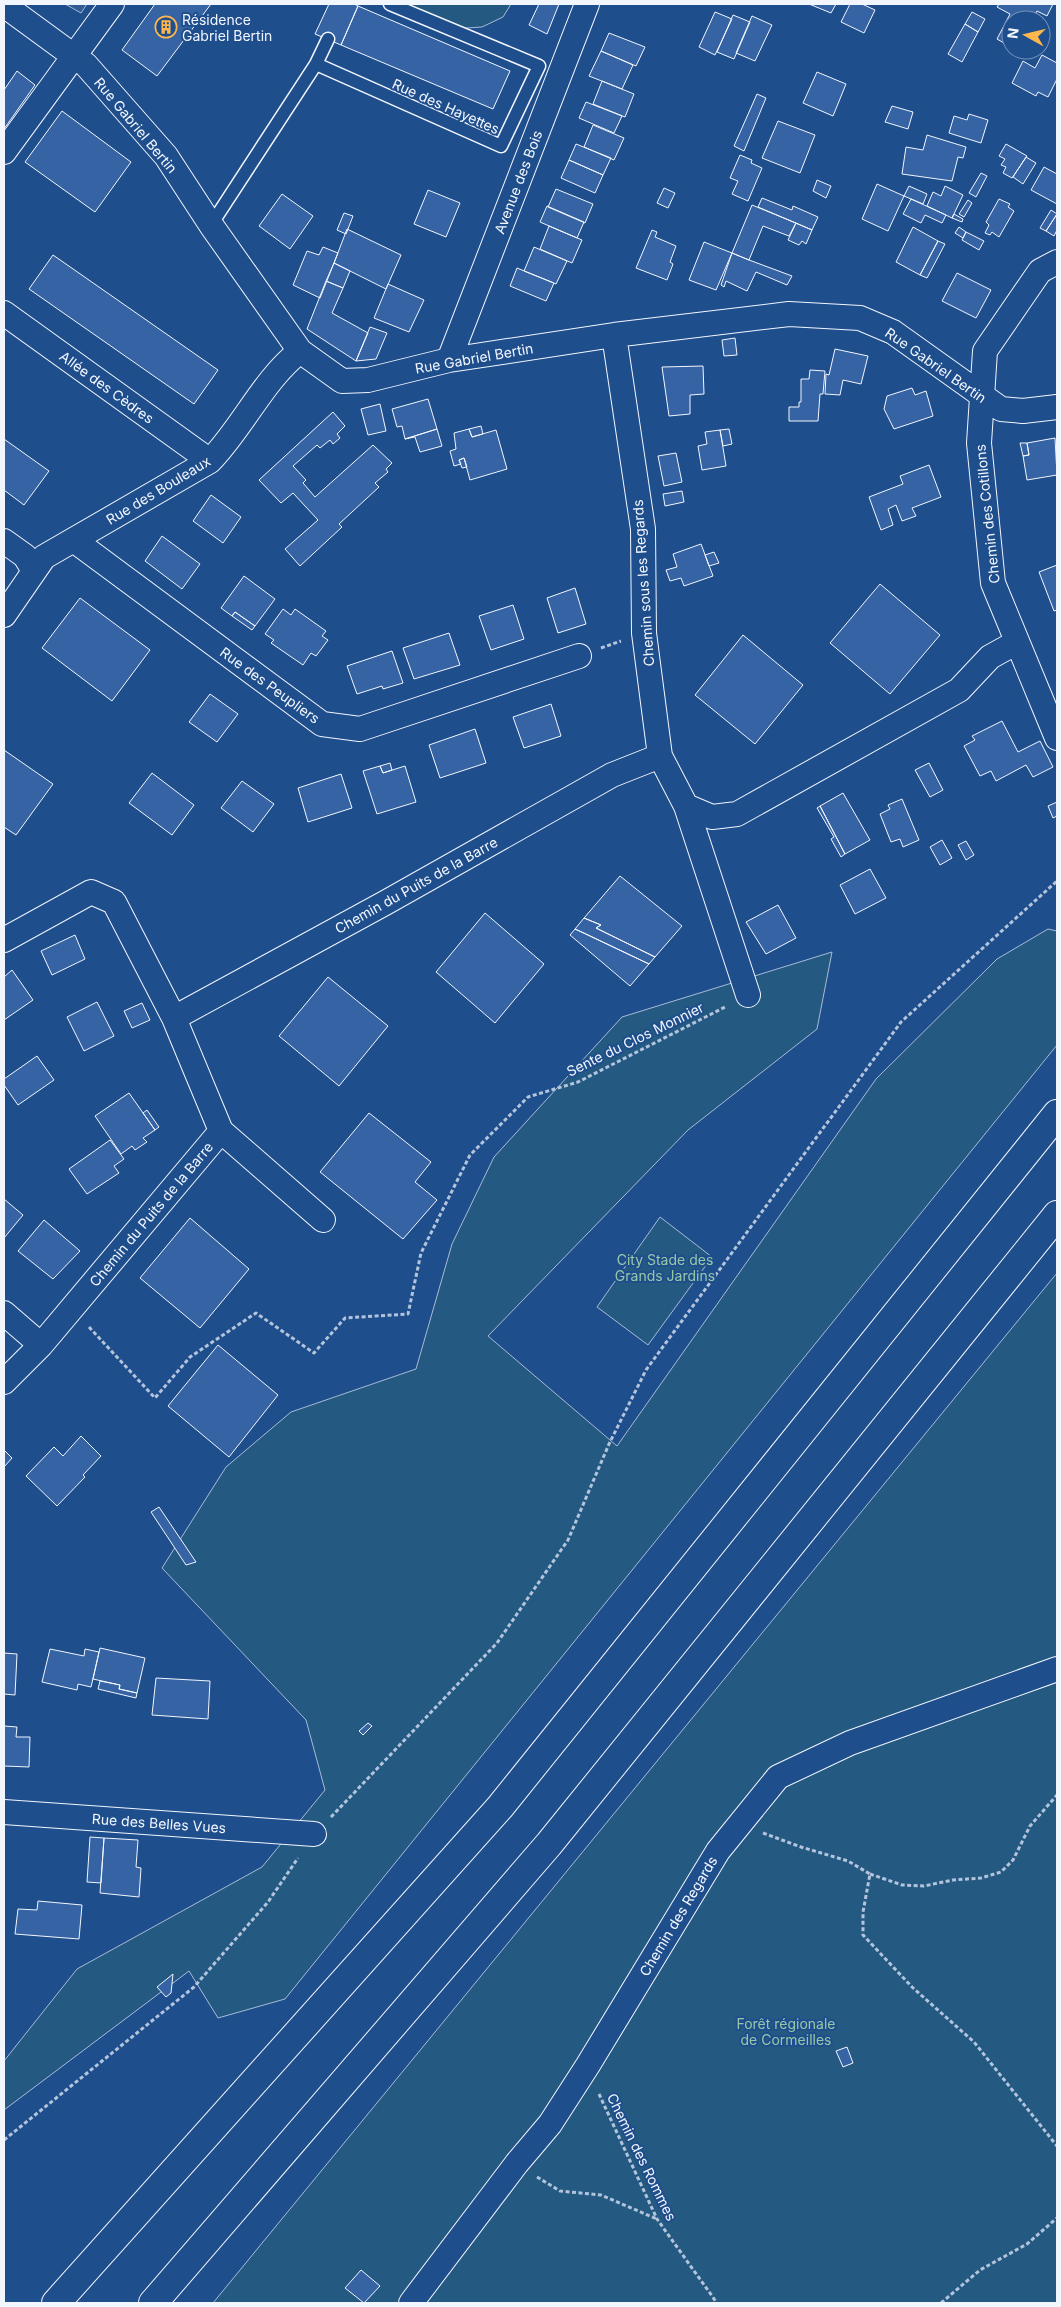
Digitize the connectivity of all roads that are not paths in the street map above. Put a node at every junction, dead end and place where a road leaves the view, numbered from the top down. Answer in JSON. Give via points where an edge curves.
{"nodes":[{"id":1,"x":112,"y":4,"type":"edge"},
{"id":2,"x":390,"y":4,"type":"edge"},
{"id":3,"x":587,"y":4,"type":"edge"},
{"id":4,"x":4,"y":5,"type":"edge"},
{"id":5,"x":328,"y":39,"type":"dead end"},
{"id":6,"x":73,"y":56,"type":"junction"},
{"id":7,"x":316,"y":64,"type":"junction"},
{"id":8,"x":4,"y":152,"type":"edge"},
{"id":9,"x":211,"y":225,"type":"junction"},
{"id":10,"x":1057,"y":262,"type":"edge"},
{"id":11,"x":4,"y":313,"type":"edge"},
{"id":12,"x":614,"y":335,"type":"junction"},
{"id":13,"x":300,"y":350,"type":"junction"},
{"id":14,"x":449,"y":360,"type":"junction"},
{"id":15,"x":982,"y":397,"type":"junction"},
{"id":16,"x":1057,"y":407,"type":"edge"},
{"id":17,"x":210,"y":460,"type":"junction"},
{"id":18,"x":4,"y":541,"type":"edge"},
{"id":19,"x":75,"y":541,"type":"junction"},
{"id":20,"x":34,"y":571,"type":"junction"},
{"id":21,"x":4,"y":615,"type":"edge"},
{"id":22,"x":1017,"y":642,"type":"junction"},
{"id":23,"x":579,"y":656,"type":"road end"},
{"id":24,"x":1057,"y":738,"type":"edge"},
{"id":25,"x":660,"y":756,"type":"junction"},
{"id":26,"x":686,"y":806,"type":"junction"},
{"id":27,"x":4,"y":940,"type":"edge"},
{"id":28,"x":748,"y":995,"type":"road end"},
{"id":29,"x":174,"y":1018,"type":"junction"},
{"id":30,"x":1057,"y":1114,"type":"edge"},
{"id":31,"x":221,"y":1131,"type":"junction"},
{"id":32,"x":1057,"y":1215,"type":"edge"},
{"id":33,"x":323,"y":1220,"type":"dead end"},
{"id":34,"x":4,"y":1313,"type":"edge"},
{"id":35,"x":41,"y":1345,"type":"junction"},
{"id":36,"x":4,"y":1382,"type":"edge"},
{"id":37,"x":1057,"y":1669,"type":"edge"},
{"id":38,"x":4,"y":1812,"type":"edge"},
{"id":39,"x":314,"y":1834,"type":"road end"},
{"id":40,"x":56,"y":2303,"type":"edge"},
{"id":41,"x":152,"y":2303,"type":"edge"},
{"id":42,"x":411,"y":2303,"type":"edge"}],
"edges":[{"from":1,"to":6,"type":"street"},
{"from":2,"to":7,"type":"lane","name":"Rue des Hayettes","via":[[539,66],[501,146]]},
{"from":3,"to":14,"type":"street","name":"Avenue des Bois"},
{"from":4,"to":6,"type":"street","name":"Rue Gabriel Bertin"},
{"from":5,"to":7,"type":"lane"},
{"from":6,"to":8,"type":"street"},
{"from":6,"to":9,"type":"street","name":"Rue Gabriel Bertin","via":[[86,65],[166,156]]},
{"from":7,"to":9,"type":"lane"},
{"from":9,"to":13,"type":"street","name":"Rue Gabriel Bertin"},
{"from":10,"to":15,"type":"street","name":"Chemin des Cotillons","via":[[1040,271],[985,351]]},
{"from":11,"to":17,"type":"street","name":"Allée des Cèdres"},
{"from":12,"to":14,"type":"street","name":"Rue Gabriel Bertin"},
{"from":12,"to":15,"type":"street","name":"Rue Gabriel Bertin","via":[[789,314],[860,318],[894,332]]},
{"from":12,"to":25,"type":"street","name":"Chemin sous les Regards","via":[[642,529],[644,633]]},
{"from":13,"to":14,"type":"street","name":"Rue Gabriel Bertin","via":[[342,381],[368,380]]},
{"from":13,"to":17,"type":"street","name":"Rue des Bouleaux","via":[[285,363],[225,445]]},
{"from":15,"to":16,"type":"street","name":"Rue Gabriel Bertin","via":[[1001,409],[1023,411]]},
{"from":15,"to":22,"type":"street","name":"Chemin des Cotillons","via":[[979,442],[993,583]]},
{"from":17,"to":19,"type":"street","name":"Rue des Bouleaux"},
{"from":18,"to":20,"type":"street","via":[[25,556]]},
{"from":19,"to":20,"type":"street","name":"Rue des Bouleaux","via":[[44,557]]},
{"from":19,"to":23,"type":"street","name":"Rue des Peupliers","via":[[322,724],[360,729]]},
{"from":20,"to":21,"type":"street","name":"Rue des Bouleaux"},
{"from":22,"to":24,"type":"street","name":"Chemin des Cotillons"},
{"from":22,"to":26,"type":"street","via":[[990,657],[959,690],[737,814],[712,816]]},
{"from":25,"to":26,"type":"street","name":"Chemin sous les Regards"},
{"from":25,"to":29,"type":"street","name":"Chemin du Puits de la Barre","via":[[612,775]]},
{"from":26,"to":28,"type":"street","name":"Chemin sous les Regards"},
{"from":27,"to":29,"type":"street","name":"Chemin du Puits de la Barre","via":[[91,892],[114,902]]},
{"from":29,"to":31,"type":"street","name":"Chemin du Puits de la Barre"},
{"from":30,"to":40,"type":"highway","via":[[500,1806]]},
{"from":31,"to":33,"type":"street"},
{"from":31,"to":35,"type":"street","name":"Chemin du Puits de la Barre"},
{"from":32,"to":41,"type":"highway","via":[[549,1844]]},
{"from":34,"to":35,"type":"street"},
{"from":35,"to":36,"type":"street","name":"Chemin du Puits de la Barre"},
{"from":37,"to":42,"type":"street","name":"Chemin des Regards","via":[[850,1743],[778,1777],[718,1851],[550,2124]]},
{"from":38,"to":39,"type":"street","name":"Rue des Belles Vues"}]}
